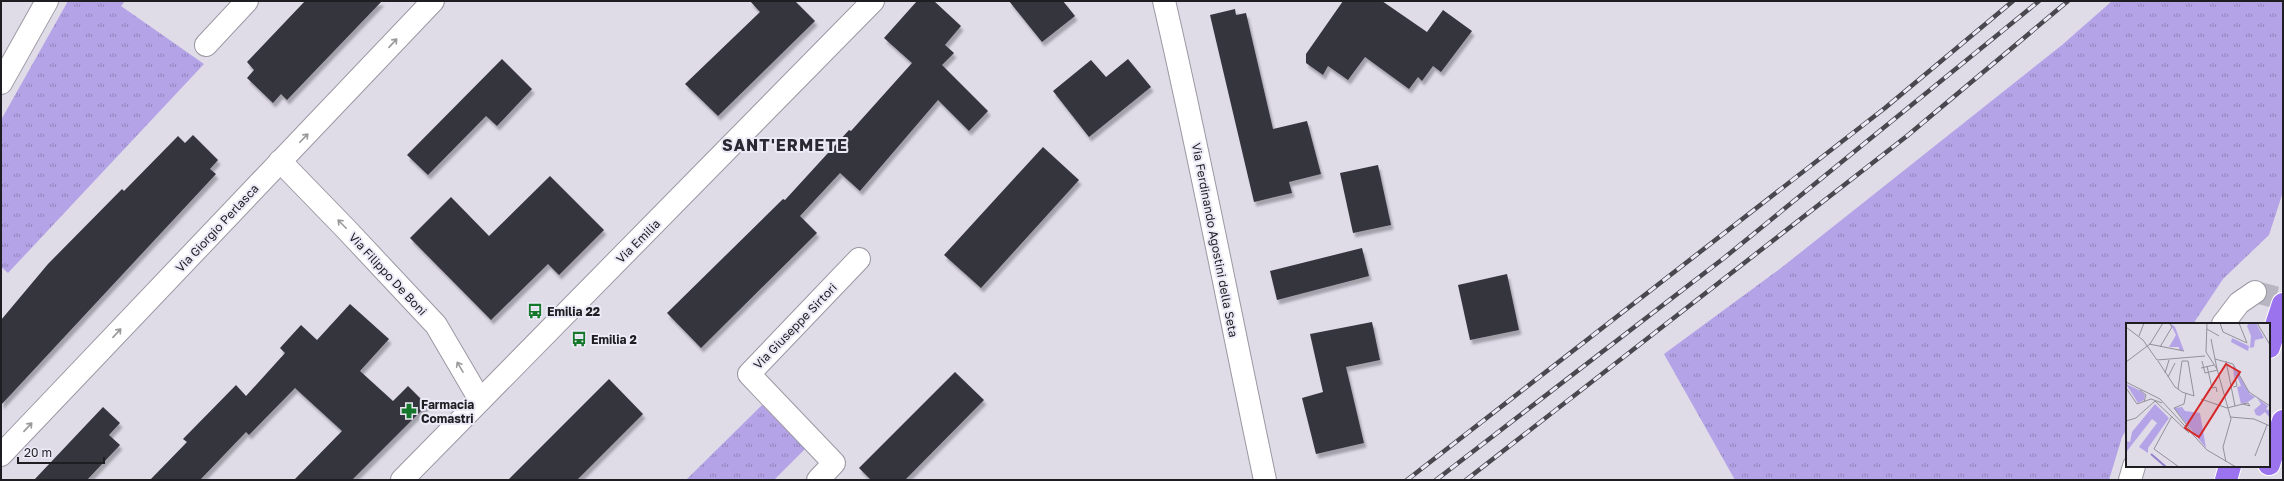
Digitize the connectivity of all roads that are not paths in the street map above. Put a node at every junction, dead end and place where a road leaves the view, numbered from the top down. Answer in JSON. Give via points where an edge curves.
{"nodes":[{"id":1,"x":47,"y":1,"type":"edge"},
{"id":2,"x":247,"y":1,"type":"edge"},
{"id":3,"x":433,"y":1,"type":"edge"},
{"id":4,"x":873,"y":1,"type":"edge"},
{"id":5,"x":1164,"y":1,"type":"edge"},
{"id":6,"x":206,"y":45,"type":"dead end"},
{"id":7,"x":1,"y":83,"type":"edge"},
{"id":8,"x":280,"y":161,"type":"junction"},
{"id":9,"x":859,"y":259,"type":"dead end"},
{"id":10,"x":2255,"y":292,"type":"dead end"},
{"id":11,"x":2283,"y":304,"type":"edge"},
{"id":12,"x":2224,"y":323,"type":"edge"},
{"id":13,"x":2270,"y":344,"type":"edge"},
{"id":14,"x":480,"y":400,"type":"junction"},
{"id":15,"x":2283,"y":421,"type":"edge"},
{"id":16,"x":1,"y":455,"type":"edge"},
{"id":17,"x":2270,"y":462,"type":"edge"},
{"id":18,"x":2134,"y":467,"type":"edge"},
{"id":19,"x":2230,"y":467,"type":"edge"},
{"id":20,"x":2268,"y":467,"type":"edge"},
{"id":21,"x":402,"y":480,"type":"edge"},
{"id":22,"x":818,"y":480,"type":"edge"},
{"id":23,"x":1265,"y":480,"type":"edge"},
{"id":24,"x":2130,"y":480,"type":"edge"},
{"id":25,"x":2226,"y":480,"type":"edge"},
{"id":26,"x":2264,"y":480,"type":"edge"}],
"edges":[{"from":1,"to":7,"type":"street"},
{"from":2,"to":6,"type":"street"},
{"from":8,"to":3,"type":"street","name":"Via Giorgio Perlasca","one_way":true},
{"from":4,"to":14,"type":"street","name":"Via Emilia"},
{"from":5,"to":23,"type":"street","name":"Via Ferdinando Agostini della Seta","via":[[1191,116],[1216,252]]},
{"from":14,"to":8,"type":"street","name":"Via Filippo De Boni","one_way":true,"via":[[436,325]]},
{"from":16,"to":8,"type":"street","name":"Via Giorgio Perlasca","one_way":true},
{"from":9,"to":22,"type":"street","name":"Via Giuseppe Sirtori","via":[[750,374],[834,464]]},
{"from":10,"to":12,"type":"street","via":[[2239,303]]},
{"from":11,"to":13,"type":"highway"},
{"from":14,"to":21,"type":"street","name":"Via Emilia"},
{"from":15,"to":17,"type":"highway"},
{"from":18,"to":24,"type":"street"},
{"from":19,"to":25,"type":"highway"},
{"from":20,"to":26,"type":"highway"}]}
